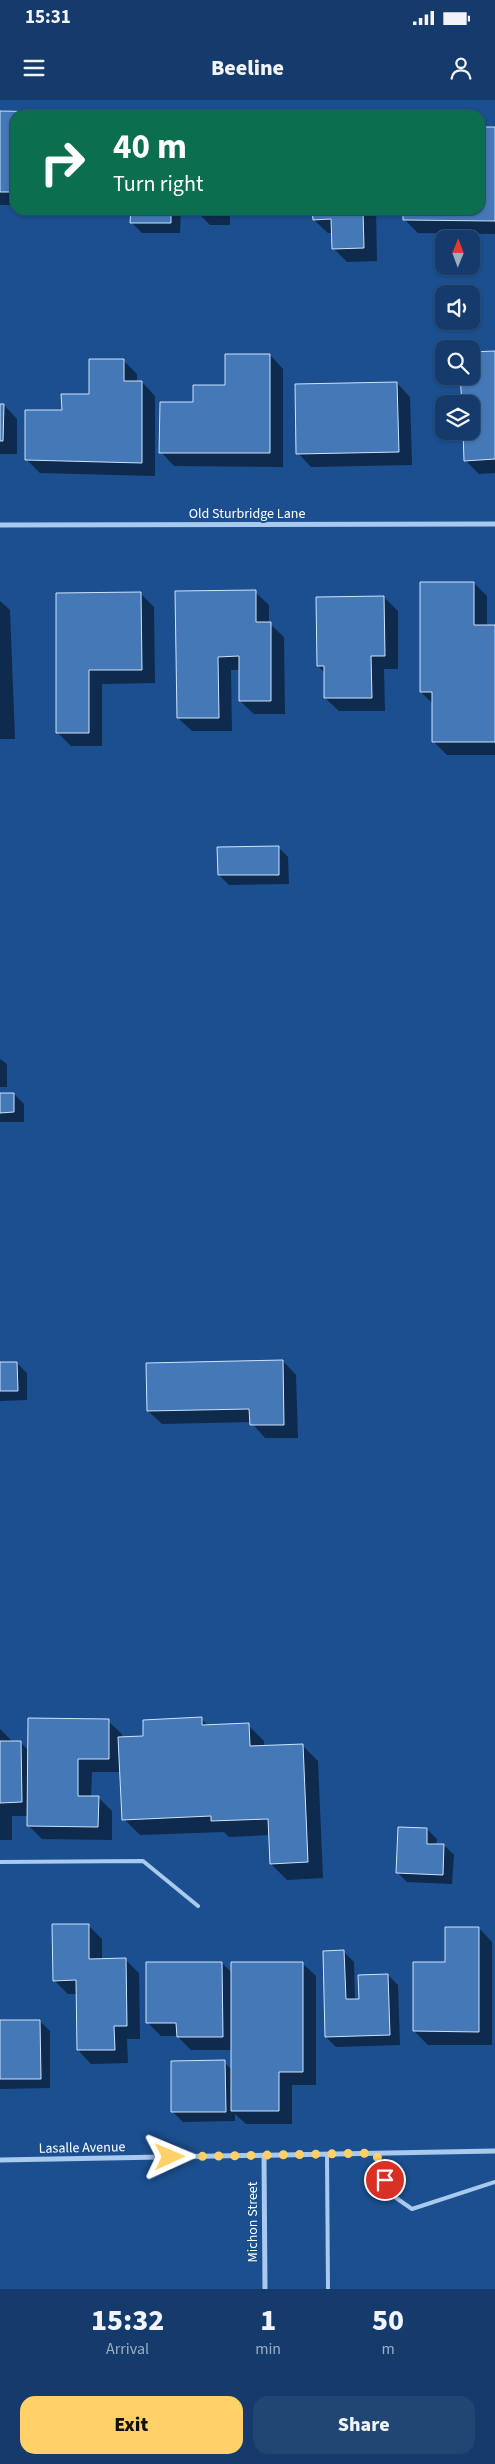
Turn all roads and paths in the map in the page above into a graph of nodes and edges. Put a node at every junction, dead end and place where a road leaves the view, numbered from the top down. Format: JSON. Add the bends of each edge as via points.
{"nodes":[{"id":1,"x":495,"y":524,"type":"edge"},
{"id":2,"x":0,"y":525,"type":"edge"},
{"id":3,"x":0,"y":1862,"type":"edge"},
{"id":4,"x":198,"y":1906,"type":"dead end"},
{"id":5,"x":495,"y":2151,"type":"edge"},
{"id":6,"x":376,"y":2153,"type":"junction"},
{"id":7,"x":327,"y":2154,"type":"junction"},
{"id":8,"x":264,"y":2156,"type":"junction"},
{"id":9,"x":0,"y":2160,"type":"edge"},
{"id":10,"x":495,"y":2182,"type":"edge"},
{"id":11,"x":265,"y":2289,"type":"edge"},
{"id":12,"x":328,"y":2289,"type":"edge"}],
"edges":[{"from":1,"to":2,"type":"street","name":"Old Sturbridge Lane"},
{"from":3,"to":4,"type":"lane","via":[[143,1861]]},
{"from":5,"to":6,"type":"street","name":"Lasalle Avenue"},
{"from":6,"to":7,"type":"street","name":"Lasalle Avenue"},
{"from":6,"to":10,"type":"lane","via":[[389,2193],[412,2210]]},
{"from":7,"to":8,"type":"street","name":"Lasalle Avenue"},
{"from":7,"to":12,"type":"lane"},
{"from":8,"to":9,"type":"street","name":"Lasalle Avenue"},
{"from":8,"to":11,"type":"street","name":"Michon Street"}]}
